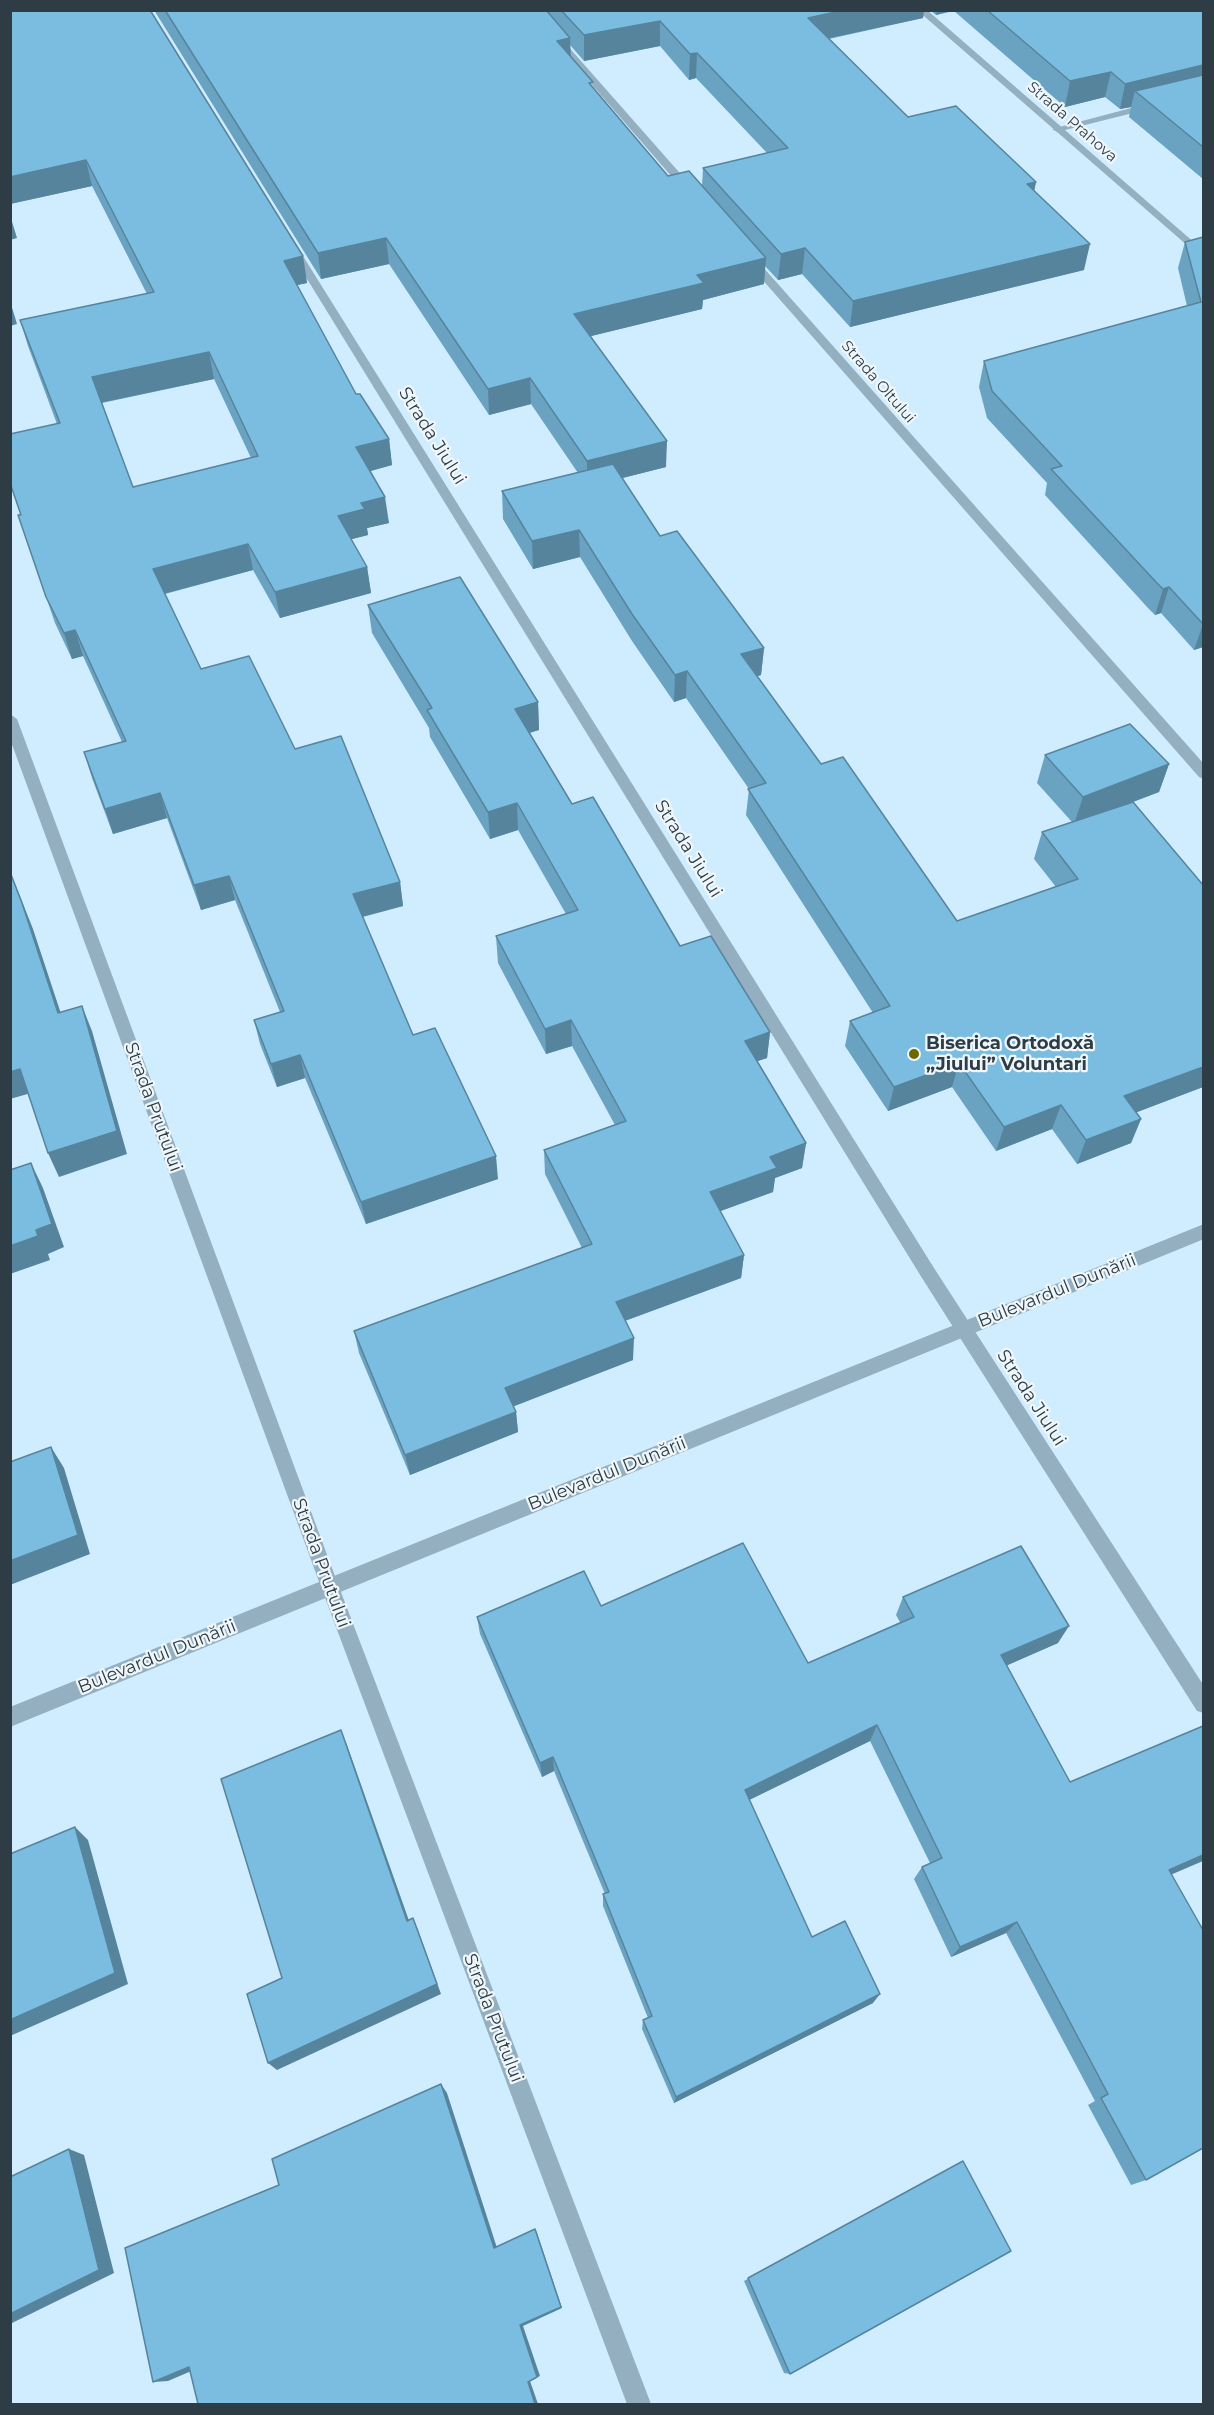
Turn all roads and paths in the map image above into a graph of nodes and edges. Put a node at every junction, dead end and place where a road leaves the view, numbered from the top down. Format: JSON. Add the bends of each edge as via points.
{"nodes":[{"id":1,"x":531,"y":10,"type":"edge"},
{"id":2,"x":921,"y":10,"type":"edge"},
{"id":3,"x":1160,"y":104,"type":"edge"},
{"id":4,"x":1057,"y":129,"type":"junction"},
{"id":5,"x":697,"y":199,"type":"edge"},
{"id":6,"x":284,"y":234,"type":"edge"},
{"id":7,"x":744,"y":253,"type":"edge"},
{"id":8,"x":1203,"y":257,"type":"edge"},
{"id":9,"x":10,"y":719,"type":"edge"},
{"id":10,"x":1203,"y":774,"type":"edge"},
{"id":11,"x":1203,"y":1231,"type":"edge"},
{"id":12,"x":963,"y":1329,"type":"junction"},
{"id":13,"x":330,"y":1587,"type":"junction"},
{"id":14,"x":1203,"y":1704,"type":"edge"},
{"id":15,"x":10,"y":1716,"type":"edge"},
{"id":16,"x":639,"y":2404,"type":"edge"}],
"edges":[{"from":1,"to":5,"type":"street"},
{"from":2,"to":4,"type":"street","name":"Strada Prahova"},
{"from":3,"to":4,"type":"street"},
{"from":4,"to":8,"type":"street","name":"Strada Prahova"},
{"from":6,"to":12,"type":"street","name":"Strada Jiului"},
{"from":7,"to":10,"type":"street","name":"Strada Oltului"},
{"from":9,"to":13,"type":"street","name":"Strada Prutului"},
{"from":11,"to":12,"type":"street","name":"Bulevardul Dunării"},
{"from":12,"to":13,"type":"street","name":"Bulevardul Dunării"},
{"from":12,"to":14,"type":"street","name":"Strada Jiului"},
{"from":13,"to":15,"type":"street","name":"Bulevardul Dunării"},
{"from":13,"to":16,"type":"street","name":"Strada Prutului"}]}
